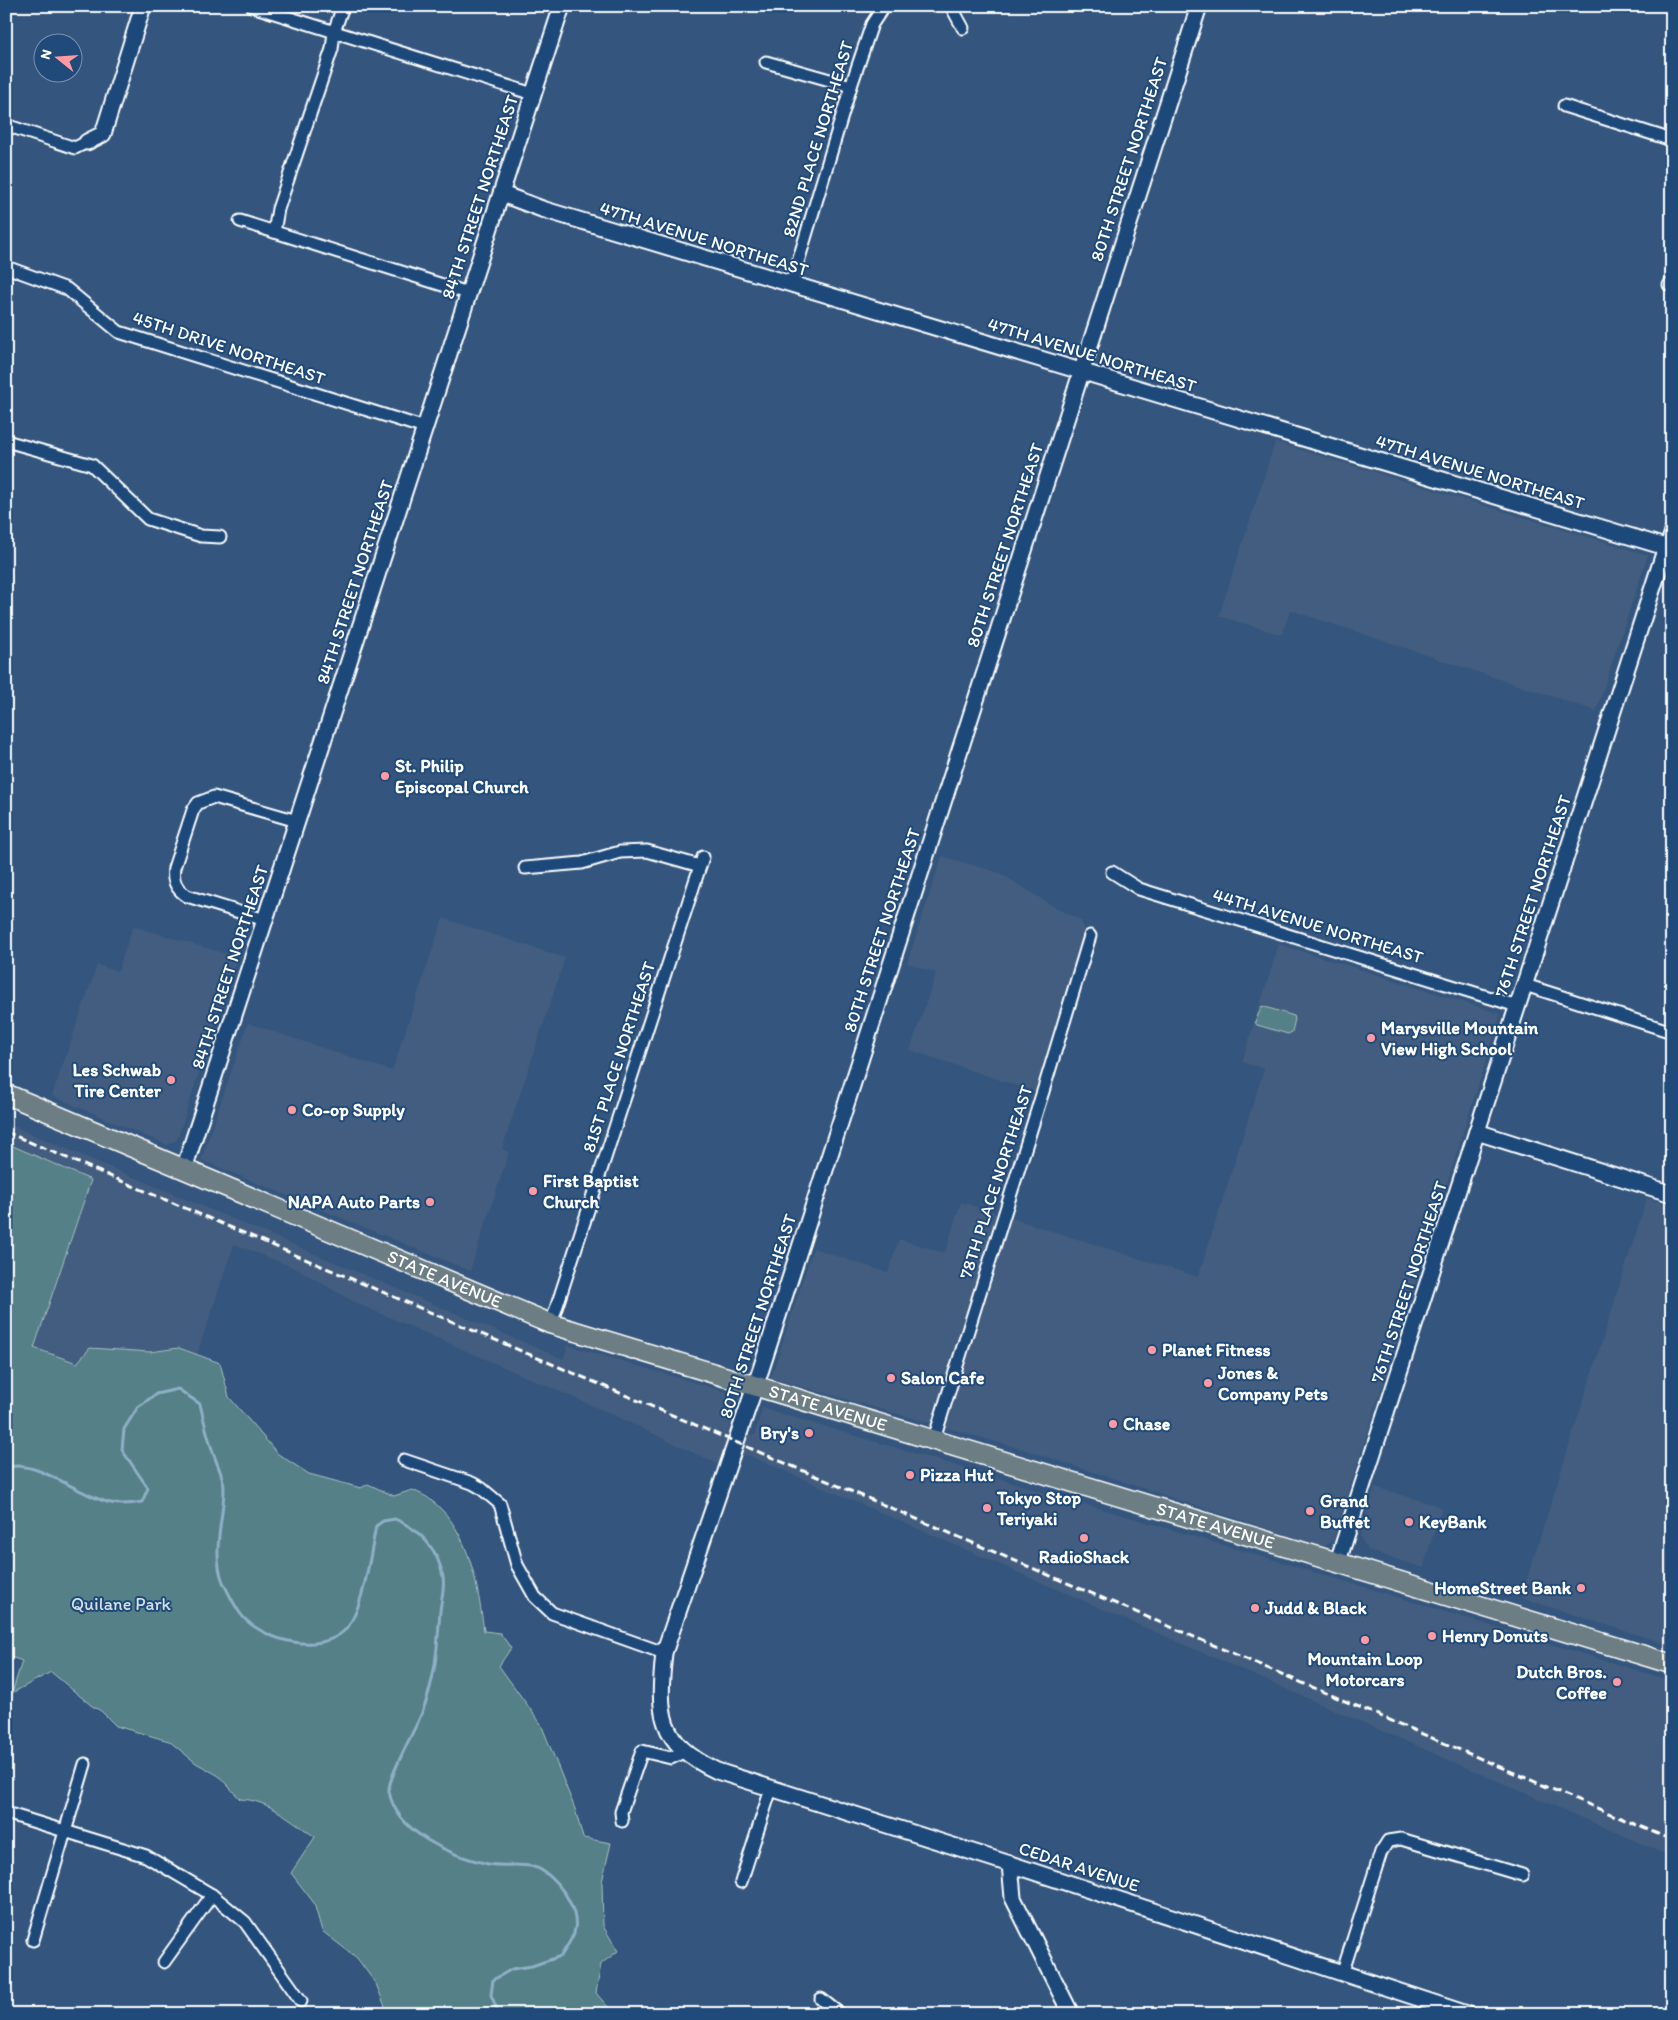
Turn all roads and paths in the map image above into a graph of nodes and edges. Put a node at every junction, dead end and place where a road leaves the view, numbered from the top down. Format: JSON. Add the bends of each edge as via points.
{"nodes":[{"id":1,"x":143,"y":6,"type":"edge"},
{"id":2,"x":252,"y":6,"type":"edge"},
{"id":3,"x":343,"y":6,"type":"edge"},
{"id":4,"x":562,"y":6,"type":"edge"},
{"id":5,"x":884,"y":6,"type":"edge"},
{"id":6,"x":951,"y":6,"type":"edge"},
{"id":7,"x":1199,"y":6,"type":"edge"},
{"id":8,"x":963,"y":28,"type":"dead end"},
{"id":9,"x":334,"y":32,"type":"junction"},
{"id":10,"x":766,"y":62,"type":"dead end"},
{"id":11,"x":851,"y":86,"type":"junction"},
{"id":12,"x":533,"y":94,"type":"junction"},
{"id":13,"x":1564,"y":106,"type":"dead end"},
{"id":14,"x":6,"y":125,"type":"edge"},
{"id":15,"x":1672,"y":140,"type":"edge"},
{"id":16,"x":88,"y":142,"type":"joint"},
{"id":17,"x":502,"y":194,"type":"junction"},
{"id":18,"x":240,"y":221,"type":"dead end"},
{"id":19,"x":274,"y":232,"type":"junction"},
{"id":20,"x":6,"y":267,"type":"edge"},
{"id":21,"x":791,"y":285,"type":"junction"},
{"id":22,"x":468,"y":294,"type":"junction"},
{"id":23,"x":1080,"y":370,"type":"junction"},
{"id":24,"x":425,"y":428,"type":"junction"},
{"id":25,"x":6,"y":441,"type":"edge"},
{"id":26,"x":1672,"y":528,"type":"edge"},
{"id":27,"x":220,"y":537,"type":"dead end"},
{"id":28,"x":1669,"y":548,"type":"edge"},
{"id":29,"x":297,"y":821,"type":"junction"},
{"id":30,"x":525,"y":868,"type":"dead end"},
{"id":31,"x":1112,"y":872,"type":"dead end"},
{"id":32,"x":265,"y":920,"type":"junction"},
{"id":33,"x":1090,"y":936,"type":"dead end"},
{"id":34,"x":1525,"y":985,"type":"junction"},
{"id":35,"x":1517,"y":1006,"type":"junction"},
{"id":36,"x":1672,"y":1032,"type":"edge"},
{"id":37,"x":6,"y":1094,"type":"edge"},
{"id":38,"x":1477,"y":1132,"type":"junction"},
{"id":39,"x":184,"y":1169,"type":"junction"},
{"id":40,"x":1672,"y":1194,"type":"edge"},
{"id":41,"x":551,"y":1324,"type":"junction"},
{"id":42,"x":756,"y":1385,"type":"junction"},
{"id":43,"x":934,"y":1439,"type":"junction"},
{"id":44,"x":404,"y":1460,"type":"dead end"},
{"id":45,"x":1338,"y":1561,"type":"junction"},
{"id":46,"x":664,"y":1652,"type":"junction"},
{"id":47,"x":1672,"y":1664,"type":"edge"},
{"id":48,"x":683,"y":1752,"type":"junction"},
{"id":49,"x":85,"y":1764,"type":"dead end"},
{"id":50,"x":771,"y":1789,"type":"junction"},
{"id":51,"x":6,"y":1813,"type":"edge"},
{"id":52,"x":622,"y":1821,"type":"dead end"},
{"id":53,"x":65,"y":1830,"type":"junction"},
{"id":54,"x":1010,"y":1864,"type":"junction"},
{"id":55,"x":1522,"y":1875,"type":"dead end"},
{"id":56,"x":741,"y":1882,"type":"dead end"},
{"id":57,"x":212,"y":1895,"type":"junction"},
{"id":58,"x":33,"y":1940,"type":"dead end"},
{"id":59,"x":164,"y":1962,"type":"dead end"},
{"id":60,"x":1342,"y":1974,"type":"junction"},
{"id":61,"x":821,"y":2000,"type":"dead end"},
{"id":62,"x":301,"y":2001,"type":"dead end"},
{"id":63,"x":840,"y":2014,"type":"edge"},
{"id":64,"x":1071,"y":2014,"type":"edge"},
{"id":65,"x":1467,"y":2014,"type":"edge"}],
"edges":[{"from":1,"to":16,"type":"street","via":[[102,134]]},
{"from":2,"to":9,"type":"street"},
{"from":3,"to":9,"type":"street"},
{"from":4,"to":12,"type":"street","name":"84TH STREET NORTHEAST"},
{"from":5,"to":11,"type":"street","name":"82ND PLACE NORTHEAST","via":[[872,24]]},
{"from":6,"to":8,"type":"street"},
{"from":7,"to":23,"type":"street","name":"80TH STREET NORTHEAST"},
{"from":9,"to":12,"type":"street"},
{"from":9,"to":19,"type":"street","via":[[332,49],[278,209]]},
{"from":10,"to":11,"type":"street"},
{"from":11,"to":21,"type":"street","name":"82ND PLACE NORTHEAST"},
{"from":12,"to":17,"type":"street","name":"84TH STREET NORTHEAST"},
{"from":13,"to":15,"type":"street"},
{"from":14,"to":16,"type":"street","via":[[75,148]]},
{"from":17,"to":21,"type":"street","name":"47TH AVENUE NORTHEAST"},
{"from":17,"to":22,"type":"street","name":"84TH STREET NORTHEAST"},
{"from":18,"to":19,"type":"street"},
{"from":19,"to":22,"type":"street"},
{"from":20,"to":24,"type":"street","name":"45TH DRIVE NORTHEAST","via":[[68,289],[120,332]]},
{"from":21,"to":23,"type":"street","name":"47TH AVENUE NORTHEAST"},
{"from":22,"to":24,"type":"street","name":"84TH STREET NORTHEAST"},
{"from":23,"to":28,"type":"street","name":"47TH AVENUE NORTHEAST"},
{"from":23,"to":42,"type":"street","name":"80TH STREET NORTHEAST"},
{"from":24,"to":29,"type":"street","name":"84TH STREET NORTHEAST"},
{"from":25,"to":27,"type":"street","via":[[92,465],[148,519],[201,536]]},
{"from":26,"to":28,"type":"street","name":"76TH STREET NORTHEAST"},
{"from":28,"to":34,"type":"street","name":"76TH STREET NORTHEAST"},
{"from":29,"to":32,"type":"street","name":"84TH STREET NORTHEAST"},
{"from":29,"to":32,"type":"street","via":[[214,797],[193,810],[174,868],[174,882],[187,896]]},
{"from":30,"to":41,"type":"street","name":"81ST PLACE NORTHEAST","via":[[582,863],[620,852],[647,851],[701,861]]},
{"from":31,"to":35,"type":"street","name":"44TH AVENUE NORTHEAST","via":[[1139,888]]},
{"from":32,"to":39,"type":"street","name":"84TH STREET NORTHEAST"},
{"from":33,"to":43,"type":"street","name":"78TH PLACE NORTHEAST"},
{"from":34,"to":35,"type":"street","name":"76TH STREET NORTHEAST"},
{"from":34,"to":36,"type":"street"},
{"from":35,"to":38,"type":"street","name":"76TH STREET NORTHEAST"},
{"from":37,"to":39,"type":"main road","name":"STATE AVENUE"},
{"from":38,"to":40,"type":"street"},
{"from":38,"to":45,"type":"street","name":"76TH STREET NORTHEAST"},
{"from":39,"to":41,"type":"main road","name":"STATE AVENUE"},
{"from":41,"to":42,"type":"main road","name":"STATE AVENUE"},
{"from":42,"to":43,"type":"main road","name":"STATE AVENUE"},
{"from":42,"to":46,"type":"street","name":"80TH STREET NORTHEAST"},
{"from":43,"to":45,"type":"main road","name":"STATE AVENUE"},
{"from":44,"to":46,"type":"street","via":[[472,1483],[500,1504],[517,1565],[535,1597],[552,1613]]},
{"from":45,"to":47,"type":"main road","name":"STATE AVENUE"},
{"from":46,"to":48,"type":"street","name":"80TH STREET NORTHEAST","via":[[659,1696],[661,1711],[666,1727]]},
{"from":48,"to":50,"type":"street","name":"CEDAR AVENUE","via":[[717,1772]]},
{"from":48,"to":52,"type":"street","via":[[671,1758],[642,1751],[621,1812]]},
{"from":49,"to":53,"type":"street"},
{"from":50,"to":54,"type":"street","name":"CEDAR AVENUE"},
{"from":50,"to":56,"type":"street"},
{"from":51,"to":53,"type":"street"},
{"from":53,"to":57,"type":"street","via":[[146,1856]]},
{"from":53,"to":58,"type":"street"},
{"from":54,"to":60,"type":"street","name":"CEDAR AVENUE"},
{"from":54,"to":64,"type":"street","via":[[1013,1898]]},
{"from":55,"to":60,"type":"street","via":[[1401,1839],[1388,1840],[1381,1852]]},
{"from":57,"to":59,"type":"street"},
{"from":57,"to":62,"type":"street","via":[[245,1922]]},
{"from":60,"to":65,"type":"street","name":"CEDAR AVENUE"},
{"from":61,"to":63,"type":"street"}]}
